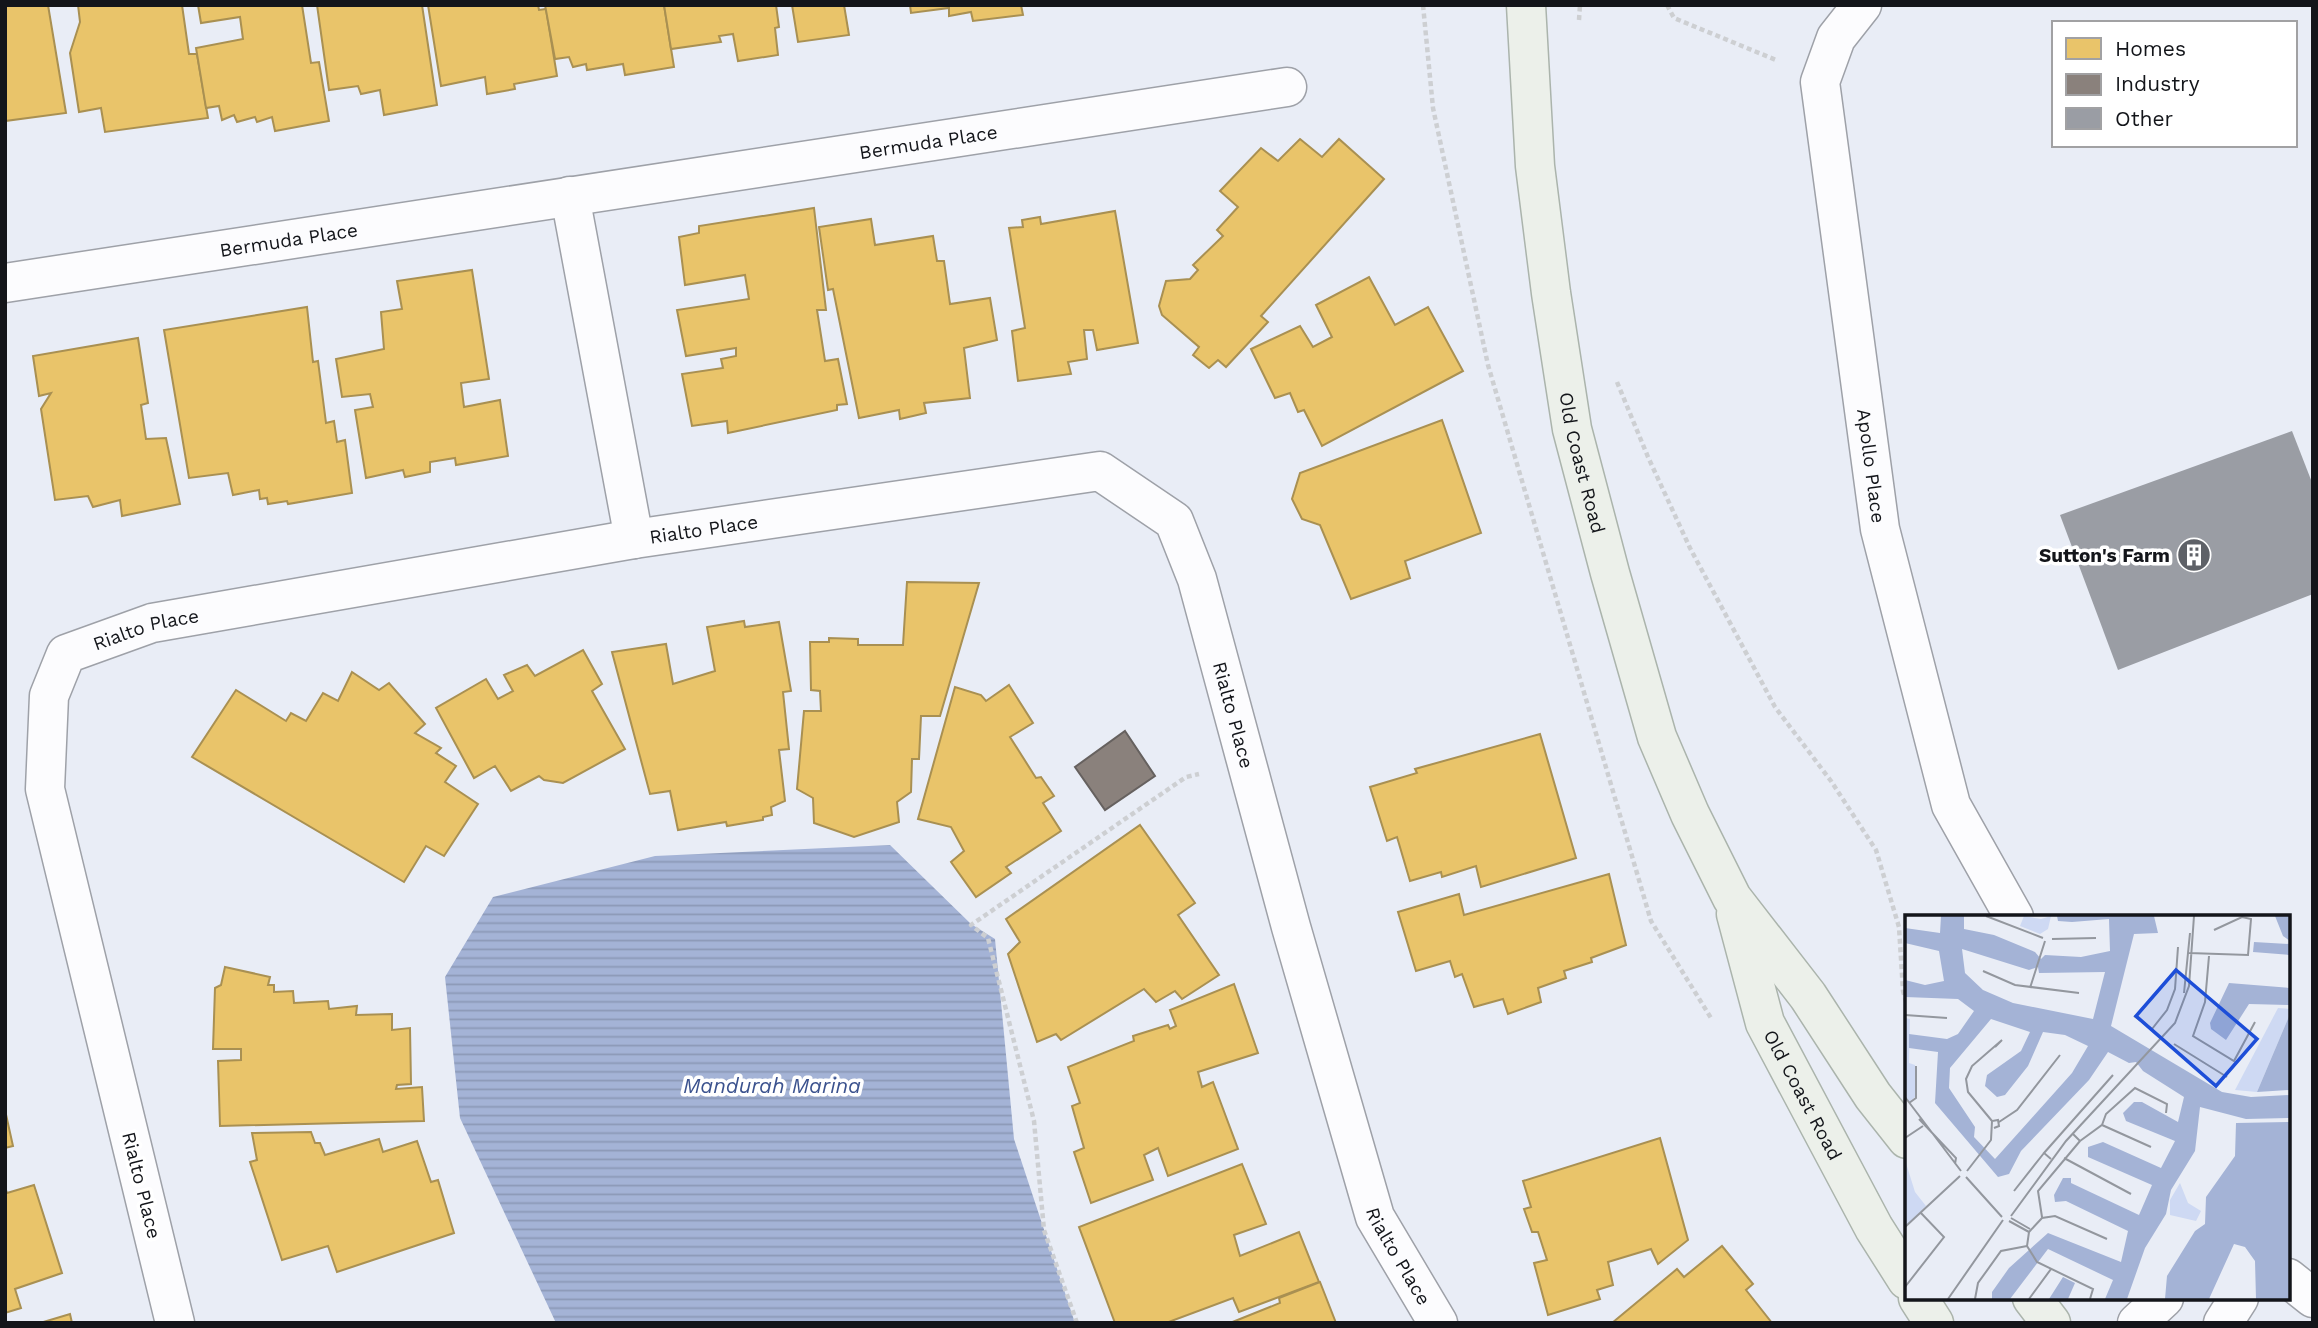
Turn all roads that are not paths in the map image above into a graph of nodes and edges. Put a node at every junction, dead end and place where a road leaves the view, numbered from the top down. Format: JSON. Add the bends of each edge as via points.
{"nodes":[{"id":1,"x":1526,"y":5,"type":"edge"},
{"id":2,"x":1862,"y":5,"type":"edge"},
{"id":3,"x":1287,"y":88,"type":"dead end"},
{"id":4,"x":570,"y":196,"type":"junction"},
{"id":5,"x":5,"y":282,"type":"edge"},
{"id":6,"x":634,"y":539,"type":"junction"},
{"id":7,"x":1732,"y":898,"type":"junction"},
{"id":8,"x":2013,"y":915,"type":"edge"},
{"id":9,"x":1905,"y":1136,"type":"edge"},
{"id":10,"x":1905,"y":1277,"type":"edge"},
{"id":11,"x":2290,"y":1280,"type":"edge"},
{"id":12,"x":2313,"y":1298,"type":"edge"},
{"id":13,"x":1919,"y":1300,"type":"edge"},
{"id":14,"x":2034,"y":1300,"type":"edge"},
{"id":15,"x":2162,"y":1300,"type":"edge"},
{"id":16,"x":2238,"y":1300,"type":"edge"},
{"id":17,"x":176,"y":1323,"type":"edge"},
{"id":18,"x":1438,"y":1323,"type":"edge"},
{"id":19,"x":1934,"y":1323,"type":"edge"},
{"id":20,"x":2051,"y":1323,"type":"edge"},
{"id":21,"x":2137,"y":1323,"type":"edge"},
{"id":22,"x":2223,"y":1323,"type":"edge"}],
"edges":[{"from":1,"to":7,"type":"main road","name":"Old Coast Road","via":[[1535,166],[1572,429],[1657,737]]},
{"from":2,"to":8,"type":"street","name":"Apollo Place","via":[[1836,38],[1819,82],[1881,529],[1951,805]]},
{"from":3,"to":4,"type":"street","name":"Bermuda Place"},
{"from":4,"to":5,"type":"street","name":"Bermuda Place"},
{"from":4,"to":6,"type":"street"},
{"from":6,"to":17,"type":"street","name":"Rialto Place","via":[[152,622],[66,654],[49,696],[45,789]]},
{"from":6,"to":18,"type":"street","name":"Rialto Place","via":[[1100,471],[1174,522],[1197,579],[1375,1217]]},
{"from":7,"to":9,"type":"main road","name":"Old Coast Road","via":[[1808,996]]},
{"from":7,"to":10,"type":"main road","name":"Old Coast Road","via":[[1765,1023],[1874,1228]]},
{"from":11,"to":12,"type":"street"},
{"from":13,"to":19,"type":"main road"},
{"from":14,"to":20,"type":"main road"},
{"from":15,"to":21,"type":"street"},
{"from":16,"to":22,"type":"street"}]}
